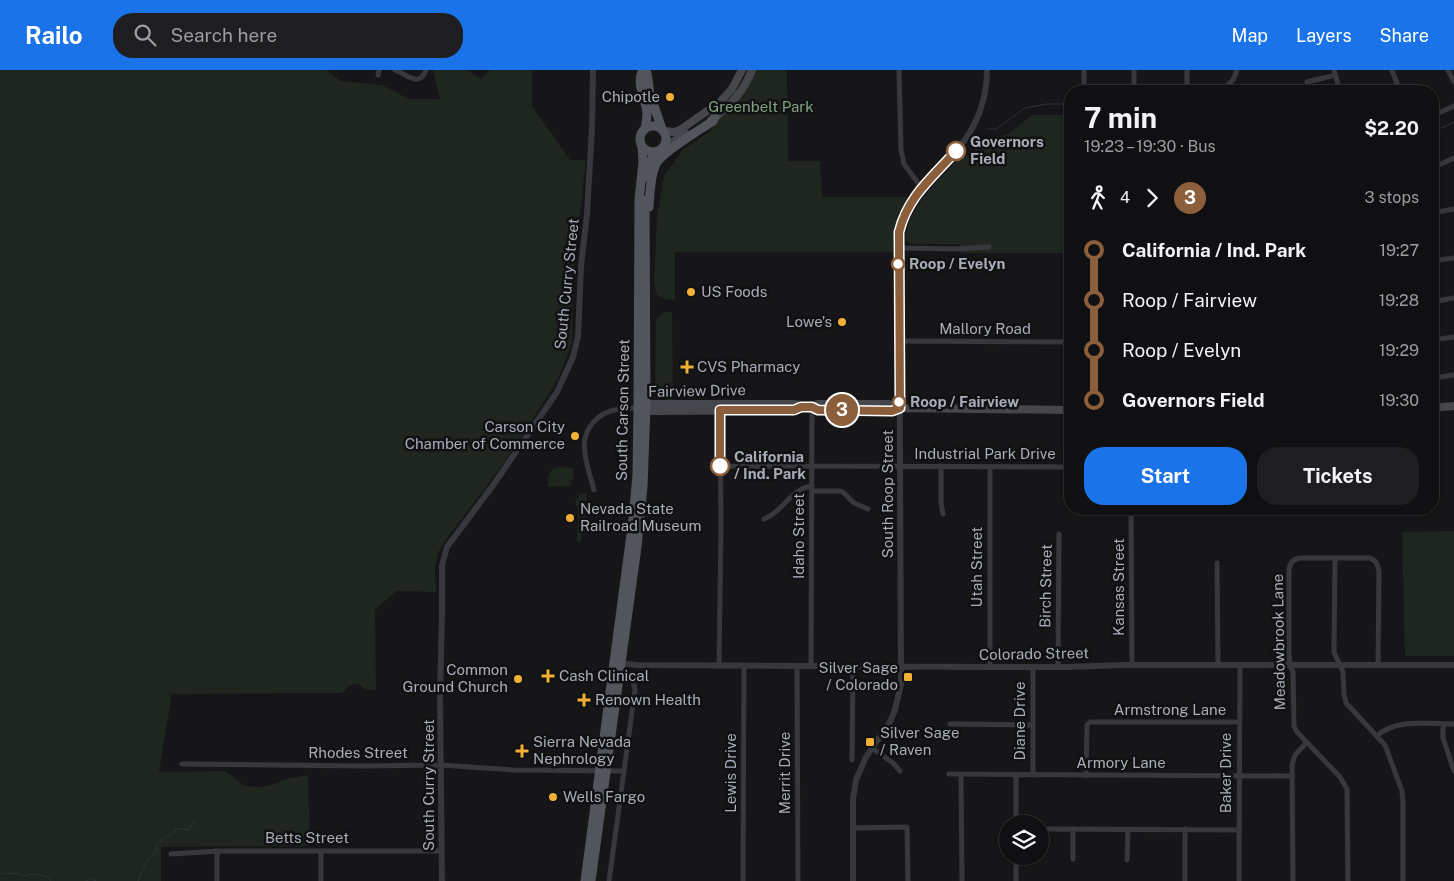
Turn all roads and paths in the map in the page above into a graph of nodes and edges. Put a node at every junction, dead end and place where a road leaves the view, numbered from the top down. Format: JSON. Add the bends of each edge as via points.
{"nodes":[{"id":1,"x":395,"y":70,"type":"edge"},
{"id":2,"x":426,"y":70,"type":"edge"},
{"id":3,"x":592,"y":70,"type":"edge"},
{"id":4,"x":644,"y":70,"type":"edge"},
{"id":5,"x":742,"y":70,"type":"edge"},
{"id":6,"x":752,"y":70,"type":"edge"},
{"id":7,"x":899,"y":70,"type":"edge"},
{"id":8,"x":988,"y":70,"type":"edge"},
{"id":9,"x":1084,"y":70,"type":"edge"},
{"id":10,"x":1134,"y":70,"type":"edge"},
{"id":11,"x":1187,"y":70,"type":"edge"},
{"id":12,"x":1237,"y":70,"type":"edge"},
{"id":13,"x":1392,"y":70,"type":"edge"},
{"id":14,"x":1448,"y":70,"type":"edge"},
{"id":15,"x":1335,"y":73,"type":"edge"},
{"id":16,"x":640,"y":80,"type":"junction"},
{"id":17,"x":1307,"y":82,"type":"dead end"},
{"id":18,"x":1454,"y":82,"type":"edge"},
{"id":19,"x":1084,"y":85,"type":"edge"},
{"id":20,"x":1134,"y":85,"type":"edge"},
{"id":21,"x":1187,"y":85,"type":"edge"},
{"id":22,"x":1228,"y":85,"type":"edge"},
{"id":23,"x":1398,"y":85,"type":"edge"},
{"id":24,"x":654,"y":104,"type":"junction"},
{"id":25,"x":1454,"y":106,"type":"edge"},
{"id":26,"x":1439,"y":113,"type":"edge"},
{"id":27,"x":715,"y":117,"type":"junction"},
{"id":28,"x":645,"y":128,"type":"junction"},
{"id":29,"x":663,"y":130,"type":"junction"},
{"id":30,"x":642,"y":146,"type":"junction"},
{"id":31,"x":664,"y":147,"type":"junction"},
{"id":32,"x":655,"y":152,"type":"junction"},
{"id":33,"x":1454,"y":158,"type":"edge"},
{"id":34,"x":1439,"y":165,"type":"edge"},
{"id":35,"x":921,"y":188,"type":"junction"},
{"id":36,"x":1454,"y":209,"type":"edge"},
{"id":37,"x":1439,"y":212,"type":"edge"},
{"id":38,"x":645,"y":232,"type":"junction"},
{"id":39,"x":989,"y":247,"type":"dead end"},
{"id":40,"x":898,"y":248,"type":"junction"},
{"id":41,"x":1454,"y":258,"type":"edge"},
{"id":42,"x":1439,"y":261,"type":"edge"},
{"id":43,"x":1454,"y":298,"type":"edge"},
{"id":44,"x":1439,"y":301,"type":"edge"},
{"id":45,"x":642,"y":305,"type":"junction"},
{"id":46,"x":1454,"y":337,"type":"edge"},
{"id":47,"x":1439,"y":339,"type":"edge"},
{"id":48,"x":899,"y":341,"type":"junction"},
{"id":49,"x":1064,"y":342,"type":"edge"},
{"id":50,"x":1454,"y":375,"type":"edge"},
{"id":51,"x":1439,"y":377,"type":"edge"},
{"id":52,"x":1454,"y":406,"type":"edge"},
{"id":53,"x":801,"y":407,"type":"junction"},
{"id":54,"x":812,"y":407,"type":"junction"},
{"id":55,"x":1439,"y":407,"type":"edge"},
{"id":56,"x":643,"y":408,"type":"junction"},
{"id":57,"x":900,"y":408,"type":"junction"},
{"id":58,"x":720,"y":410,"type":"junction"},
{"id":59,"x":1064,"y":410,"type":"edge"},
{"id":60,"x":720,"y":466,"type":"junction"},
{"id":61,"x":812,"y":466,"type":"junction"},
{"id":62,"x":901,"y":466,"type":"junction"},
{"id":63,"x":941,"y":466,"type":"junction"},
{"id":64,"x":990,"y":466,"type":"junction"},
{"id":65,"x":1064,"y":467,"type":"edge"},
{"id":66,"x":812,"y":488,"type":"junction"},
{"id":67,"x":594,"y":490,"type":"dead end"},
{"id":68,"x":868,"y":509,"type":"dead end"},
{"id":69,"x":943,"y":514,"type":"dead end"},
{"id":70,"x":1131,"y":515,"type":"edge"},
{"id":71,"x":764,"y":519,"type":"dead end"},
{"id":72,"x":1059,"y":534,"type":"dead end"},
{"id":73,"x":1335,"y":558,"type":"junction"},
{"id":74,"x":1217,"y":563,"type":"dead end"},
{"id":75,"x":618,"y":663,"type":"junction"},
{"id":76,"x":719,"y":665,"type":"junction"},
{"id":77,"x":1132,"y":665,"type":"junction"},
{"id":78,"x":1218,"y":665,"type":"junction"},
{"id":79,"x":1240,"y":665,"type":"junction"},
{"id":80,"x":1290,"y":665,"type":"junction"},
{"id":81,"x":1339,"y":665,"type":"junction"},
{"id":82,"x":1378,"y":665,"type":"junction"},
{"id":83,"x":1454,"y":665,"type":"edge"},
{"id":84,"x":744,"y":666,"type":"junction"},
{"id":85,"x":798,"y":666,"type":"junction"},
{"id":86,"x":812,"y":666,"type":"junction"},
{"id":87,"x":853,"y":666,"type":"junction"},
{"id":88,"x":901,"y":666,"type":"junction"},
{"id":89,"x":990,"y":667,"type":"junction"},
{"id":90,"x":1033,"y":667,"type":"junction"},
{"id":91,"x":1058,"y":667,"type":"junction"},
{"id":92,"x":633,"y":680,"type":"dead end"},
{"id":93,"x":1239,"y":722,"type":"junction"},
{"id":94,"x":950,"y":724,"type":"dead end"},
{"id":95,"x":1443,"y":724,"type":"junction"},
{"id":96,"x":1454,"y":724,"type":"edge"},
{"id":97,"x":1033,"y":725,"type":"junction"},
{"id":98,"x":1377,"y":736,"type":"junction"},
{"id":99,"x":1307,"y":742,"type":"junction"},
{"id":100,"x":872,"y":748,"type":"junction"},
{"id":101,"x":852,"y":760,"type":"dead end"},
{"id":102,"x":182,"y":764,"type":"dead end"},
{"id":103,"x":441,"y":765,"type":"junction"},
{"id":104,"x":602,"y":770,"type":"junction"},
{"id":105,"x":624,"y":771,"type":"junction"},
{"id":106,"x":900,"y":771,"type":"dead end"},
{"id":107,"x":1454,"y":771,"type":"edge"},
{"id":108,"x":949,"y":774,"type":"dead end"},
{"id":109,"x":961,"y":775,"type":"junction"},
{"id":110,"x":1016,"y":775,"type":"junction"},
{"id":111,"x":1033,"y":775,"type":"junction"},
{"id":112,"x":1086,"y":776,"type":"junction"},
{"id":113,"x":1239,"y":776,"type":"junction"},
{"id":114,"x":1293,"y":776,"type":"junction"},
{"id":115,"x":1016,"y":815,"type":"edge"},
{"id":116,"x":853,"y":828,"type":"junction"},
{"id":117,"x":1049,"y":829,"type":"edge"},
{"id":118,"x":1073,"y":829,"type":"junction"},
{"id":119,"x":1128,"y":829,"type":"junction"},
{"id":120,"x":1185,"y":829,"type":"junction"},
{"id":121,"x":1239,"y":830,"type":"junction"},
{"id":122,"x":218,"y":851,"type":"junction"},
{"id":123,"x":321,"y":851,"type":"junction"},
{"id":124,"x":442,"y":851,"type":"junction"},
{"id":125,"x":171,"y":854,"type":"dead end"},
{"id":126,"x":1072,"y":859,"type":"dead end"},
{"id":127,"x":1128,"y":860,"type":"dead end"},
{"id":128,"x":1016,"y":865,"type":"edge"},
{"id":129,"x":217,"y":881,"type":"edge"},
{"id":130,"x":321,"y":881,"type":"edge"},
{"id":131,"x":442,"y":881,"type":"edge"},
{"id":132,"x":585,"y":881,"type":"edge"},
{"id":133,"x":591,"y":881,"type":"edge"},
{"id":134,"x":608,"y":881,"type":"edge"},
{"id":135,"x":743,"y":881,"type":"edge"},
{"id":136,"x":798,"y":881,"type":"edge"},
{"id":137,"x":853,"y":881,"type":"edge"},
{"id":138,"x":908,"y":881,"type":"edge"},
{"id":139,"x":962,"y":881,"type":"edge"},
{"id":140,"x":1016,"y":881,"type":"edge"},
{"id":141,"x":1185,"y":881,"type":"edge"},
{"id":142,"x":1239,"y":881,"type":"edge"},
{"id":143,"x":1293,"y":881,"type":"edge"},
{"id":144,"x":1348,"y":881,"type":"edge"},
{"id":145,"x":1403,"y":881,"type":"edge"}],
"edges":[{"from":1,"to":2,"type":"street","via":[[414,80],[423,77]]},
{"from":3,"to":103,"type":"street","name":"South Curry Street","via":[[590,166],[577,341],[557,392],[444,554],[441,572]]},
{"from":4,"to":16,"type":"main road","via":[[640,73]]},
{"from":4,"to":24,"type":"main road"},
{"from":5,"to":29,"type":"main road","via":[[732,89],[720,102],[685,128],[674,132]]},
{"from":6,"to":27,"type":"main road","via":[[744,87]]},
{"from":7,"to":35,"type":"street","via":[[901,150],[904,164]]},
{"from":8,"to":35,"type":"street","name":"South Roop Street","via":[[981,109],[972,129],[959,148]]},
{"from":9,"to":19,"type":"street"},
{"from":10,"to":20,"type":"street"},
{"from":11,"to":21,"type":"street"},
{"from":12,"to":22,"type":"street"},
{"from":13,"to":23,"type":"street"},
{"from":14,"to":18,"type":"street"},
{"from":15,"to":17,"type":"street"},
{"from":16,"to":24,"type":"main road"},
{"from":16,"to":28,"type":"main road","via":[[647,111]]},
{"from":24,"to":29,"type":"main road"},
{"from":25,"to":26,"type":"street"},
{"from":27,"to":31,"type":"main road"},
{"from":27,"to":38,"type":"main road","via":[[658,161],[652,177]]},
{"from":28,"to":29,"type":"main road","via":[[655,126]]},
{"from":28,"to":30,"type":"main road","via":[[640,137]]},
{"from":29,"to":31,"type":"main road","via":[[667,139]]},
{"from":30,"to":32,"type":"main road"},
{"from":30,"to":45,"type":"main road","name":"South Carson Street","via":[[639,200]]},
{"from":31,"to":32,"type":"main road"},
{"from":32,"to":38,"type":"main road","name":"South Carson Street","via":[[647,178]]},
{"from":33,"to":34,"type":"street"},
{"from":35,"to":40,"type":"street","name":"South Roop Street","via":[[905,212]]},
{"from":36,"to":37,"type":"street"},
{"from":38,"to":45,"type":"main road","name":"South Carson Street"},
{"from":39,"to":40,"type":"street"},
{"from":40,"to":48,"type":"street","name":"South Roop Street"},
{"from":41,"to":42,"type":"street"},
{"from":43,"to":44,"type":"street"},
{"from":45,"to":56,"type":"main road","name":"South Carson Street"},
{"from":46,"to":47,"type":"street"},
{"from":48,"to":49,"type":"street","name":"Mallory Road"},
{"from":48,"to":57,"type":"street","name":"South Roop Street"},
{"from":50,"to":51,"type":"street"},
{"from":52,"to":55,"type":"main road"},
{"from":53,"to":54,"type":"main road","name":"Fairview Drive"},
{"from":53,"to":56,"type":"main road","name":"Fairview Drive","via":[[794,404]]},
{"from":53,"to":58,"type":"main road","name":"Fairview Drive","via":[[794,410]]},
{"from":54,"to":57,"type":"main road","name":"Fairview Drive","via":[[818,410],[892,411]]},
{"from":54,"to":61,"type":"street","name":"Idaho Street"},
{"from":56,"to":58,"type":"main road","name":"Fairview Drive"},
{"from":56,"to":67,"type":"street","via":[[608,412],[588,429],[584,450]]},
{"from":56,"to":75,"type":"main road","name":"South Carson Street"},
{"from":57,"to":59,"type":"main road","name":"Fairview Drive"},
{"from":57,"to":62,"type":"street","name":"South Roop Street"},
{"from":58,"to":60,"type":"street"},
{"from":60,"to":61,"type":"street","name":"Industrial Park Drive"},
{"from":60,"to":76,"type":"street"},
{"from":61,"to":62,"type":"street","name":"Industrial Park Drive"},
{"from":61,"to":66,"type":"street","name":"Idaho Street"},
{"from":62,"to":63,"type":"street","name":"Industrial Park Drive"},
{"from":62,"to":88,"type":"street","name":"South Roop Street"},
{"from":63,"to":64,"type":"street","name":"Industrial Park Drive"},
{"from":63,"to":69,"type":"street"},
{"from":64,"to":65,"type":"street","name":"Industrial Park Drive"},
{"from":64,"to":89,"type":"street","name":"Utah Street"},
{"from":66,"to":68,"type":"street","via":[[840,490],[854,503]]},
{"from":66,"to":71,"type":"street","via":[[805,486],[798,490]]},
{"from":66,"to":86,"type":"street","name":"Idaho Street"},
{"from":70,"to":77,"type":"street","name":"Kansas Street"},
{"from":72,"to":91,"type":"street","name":"Birch Street"},
{"from":73,"to":80,"type":"street","name":"Meadowbrook Lane","via":[[1299,558],[1291,562]]},
{"from":73,"to":81,"type":"street","via":[[1334,652]]},
{"from":73,"to":82,"type":"street","via":[[1370,558],[1378,566]]},
{"from":74,"to":78,"type":"street"},
{"from":75,"to":76,"type":"street","name":"Colorado Street"},
{"from":75,"to":104,"type":"main road","name":"South Carson Street"},
{"from":76,"to":84,"type":"street","name":"Colorado Street"},
{"from":77,"to":78,"type":"street","name":"Colorado Street"},
{"from":77,"to":91,"type":"street","name":"Colorado Street"},
{"from":78,"to":79,"type":"street","name":"Colorado Street"},
{"from":79,"to":80,"type":"street","name":"Colorado Street"},
{"from":79,"to":93,"type":"street","name":"Baker Drive"},
{"from":80,"to":81,"type":"street","name":"Colorado Street"},
{"from":80,"to":99,"type":"street","name":"Meadowbrook Lane","via":[[1293,672],[1294,726]]},
{"from":81,"to":82,"type":"street","name":"Colorado Street"},
{"from":81,"to":98,"type":"street","via":[[1343,672],[1346,703]]},
{"from":82,"to":83,"type":"street","name":"Colorado Street"},
{"from":84,"to":85,"type":"street","name":"Colorado Street"},
{"from":84,"to":135,"type":"street","name":"Lewis Drive"},
{"from":85,"to":86,"type":"street","name":"Colorado Street"},
{"from":85,"to":136,"type":"street","name":"Merrit Drive"},
{"from":86,"to":87,"type":"street","name":"Colorado Street"},
{"from":87,"to":88,"type":"street","name":"Colorado Street"},
{"from":87,"to":101,"type":"street"},
{"from":88,"to":89,"type":"street","name":"Colorado Street"},
{"from":88,"to":100,"type":"street","name":"South Roop Street","via":[[895,710]]},
{"from":89,"to":90,"type":"street","name":"Colorado Street"},
{"from":90,"to":91,"type":"street","name":"Colorado Street"},
{"from":90,"to":97,"type":"street","name":"Diane Drive"},
{"from":92,"to":105,"type":"street","via":[[635,690]]},
{"from":93,"to":112,"type":"street","name":"Armstrong Lane","via":[[1090,722],[1086,725]]},
{"from":93,"to":113,"type":"street","name":"Baker Drive"},
{"from":94,"to":97,"type":"street"},
{"from":95,"to":96,"type":"street"},
{"from":95,"to":98,"type":"street","via":[[1399,724]]},
{"from":95,"to":107,"type":"street","via":[[1443,738]]},
{"from":97,"to":111,"type":"street","name":"Diane Drive"},
{"from":98,"to":145,"type":"street","via":[[1387,749],[1402,790]]},
{"from":99,"to":114,"type":"street","via":[[1294,758]]},
{"from":99,"to":144,"type":"street","name":"Meadowbrook Lane","via":[[1347,789]]},
{"from":100,"to":106,"type":"street"},
{"from":100,"to":116,"type":"street","name":"South Roop Street","via":[[854,785]]},
{"from":102,"to":103,"type":"street","name":"Rhodes Street"},
{"from":103,"to":104,"type":"street","name":"Rhodes Street","via":[[513,770]]},
{"from":103,"to":124,"type":"street","name":"South Curry Street"},
{"from":104,"to":105,"type":"street","name":"Rhodes Street"},
{"from":104,"to":132,"type":"main road","name":"South Carson Street"},
{"from":104,"to":133,"type":"main road","name":"South Carson Street"},
{"from":105,"to":134,"type":"street"},
{"from":108,"to":109,"type":"street","name":"Armory Lane"},
{"from":109,"to":110,"type":"street","name":"Armory Lane"},
{"from":109,"to":139,"type":"street"},
{"from":110,"to":111,"type":"street","name":"Armory Lane"},
{"from":110,"to":115,"type":"street"},
{"from":111,"to":112,"type":"street","name":"Armory Lane"},
{"from":112,"to":113,"type":"street","name":"Armory Lane"},
{"from":113,"to":114,"type":"street","name":"Armory Lane"},
{"from":113,"to":121,"type":"street","name":"Baker Drive"},
{"from":114,"to":143,"type":"street"},
{"from":116,"to":137,"type":"street"},
{"from":116,"to":138,"type":"street","via":[[907,827]]},
{"from":117,"to":118,"type":"street"},
{"from":118,"to":119,"type":"street"},
{"from":118,"to":126,"type":"street"},
{"from":119,"to":120,"type":"street"},
{"from":119,"to":127,"type":"street"},
{"from":120,"to":121,"type":"street"},
{"from":120,"to":141,"type":"street"},
{"from":121,"to":142,"type":"street","name":"Baker Drive"},
{"from":122,"to":123,"type":"street","name":"Betts Street"},
{"from":122,"to":125,"type":"street","name":"Betts Street"},
{"from":122,"to":129,"type":"street"},
{"from":123,"to":124,"type":"street","name":"Betts Street"},
{"from":123,"to":130,"type":"street"},
{"from":124,"to":131,"type":"street","name":"South Curry Street"},
{"from":128,"to":140,"type":"street"}]}
